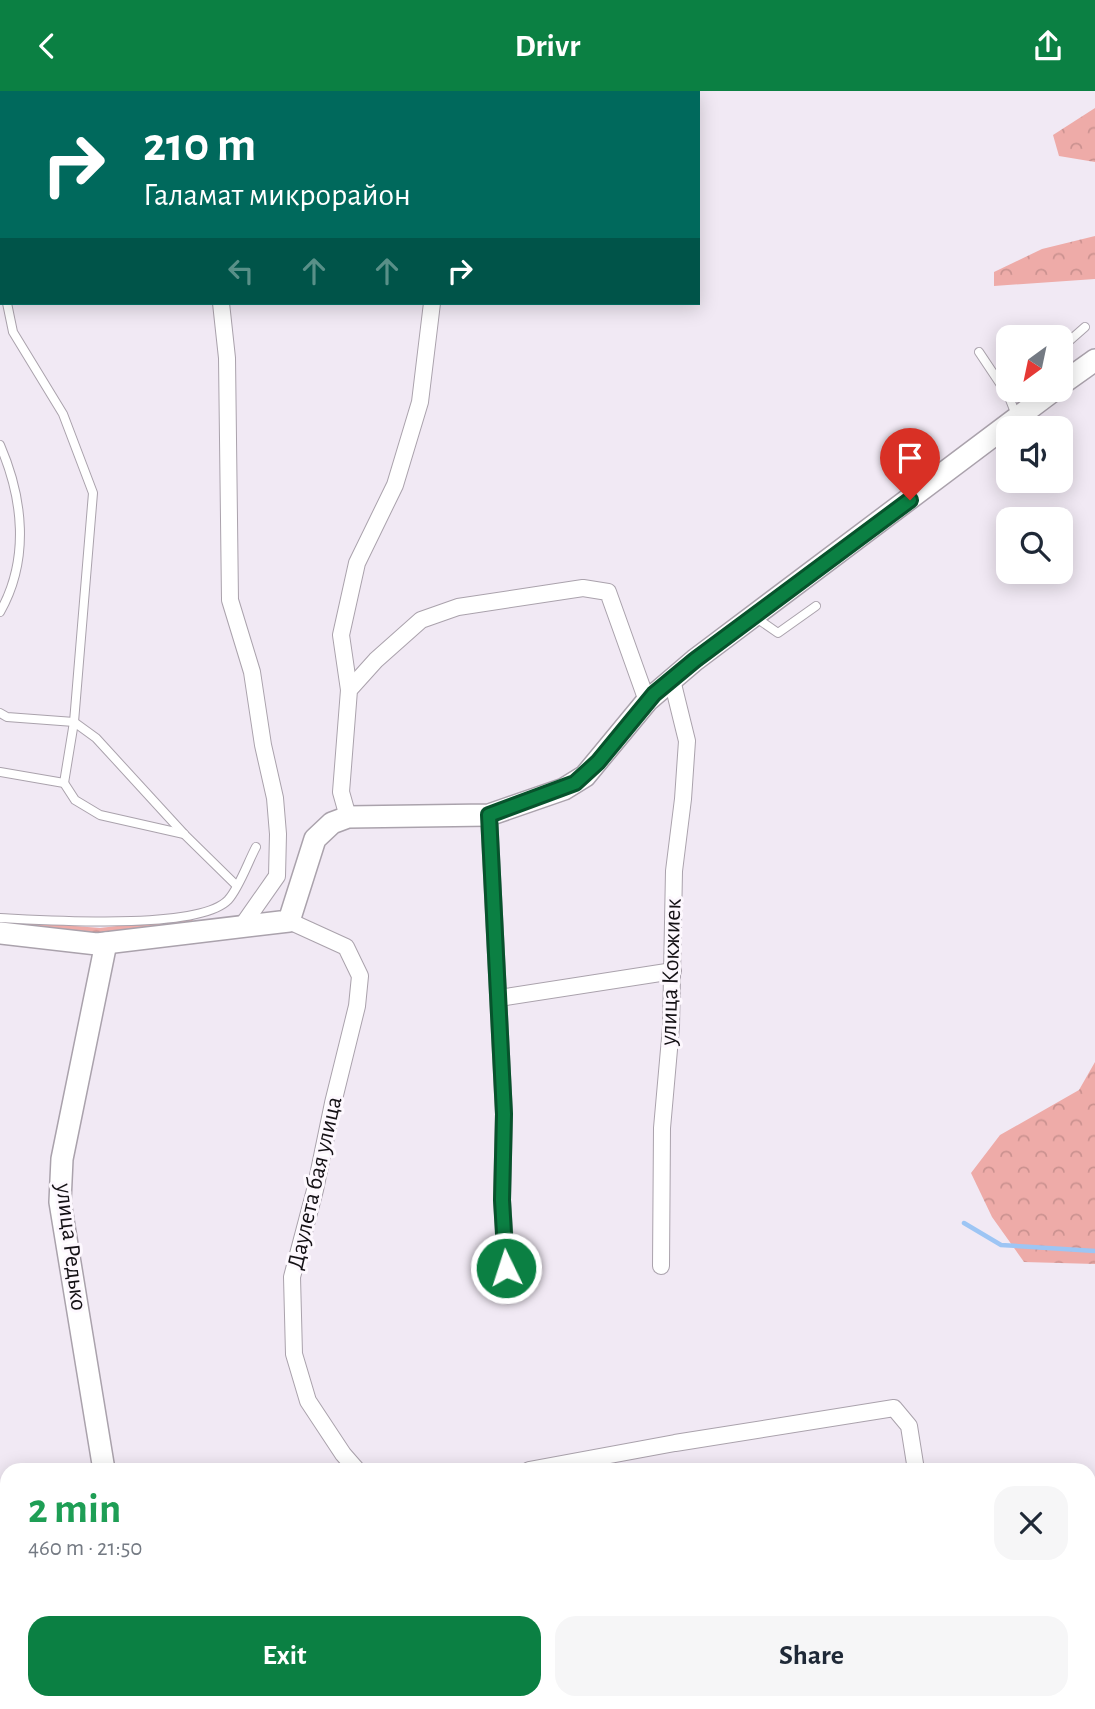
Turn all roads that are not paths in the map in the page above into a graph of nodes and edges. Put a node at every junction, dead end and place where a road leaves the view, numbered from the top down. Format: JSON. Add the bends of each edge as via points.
{"nodes":[{"id":1,"x":7,"y":305,"type":"edge"},
{"id":2,"x":221,"y":305,"type":"edge"},
{"id":3,"x":432,"y":305,"type":"edge"},
{"id":4,"x":1085,"y":327,"type":"dead end"},
{"id":5,"x":1073,"y":338,"type":"edge"},
{"id":6,"x":979,"y":352,"type":"dead end"},
{"id":7,"x":1095,"y":360,"type":"edge"},
{"id":8,"x":996,"y":373,"type":"edge"},
{"id":9,"x":1073,"y":376,"type":"edge"},
{"id":10,"x":1037,"y":403,"type":"edge"},
{"id":11,"x":1020,"y":416,"type":"edge"},
{"id":12,"x":996,"y":434,"type":"edge"},
{"id":13,"x":0,"y":445,"type":"edge"},
{"id":14,"x":816,"y":606,"type":"dead end"},
{"id":15,"x":0,"y":612,"type":"edge"},
{"id":16,"x":755,"y":617,"type":"junction"},
{"id":17,"x":672,"y":680,"type":"junction"},
{"id":18,"x":349,"y":690,"type":"junction"},
{"id":19,"x":647,"y":701,"type":"junction"},
{"id":20,"x":0,"y":713,"type":"edge"},
{"id":21,"x":74,"y":722,"type":"junction"},
{"id":22,"x":0,"y":772,"type":"edge"},
{"id":23,"x":64,"y":783,"type":"junction"},
{"id":24,"x":489,"y":815,"type":"junction"},
{"id":25,"x":348,"y":817,"type":"junction"},
{"id":26,"x":184,"y":834,"type":"junction"},
{"id":27,"x":256,"y":847,"type":"dead end"},
{"id":28,"x":236,"y":885,"type":"junction"},
{"id":29,"x":0,"y":918,"type":"edge"},
{"id":30,"x":289,"y":921,"type":"junction"},
{"id":31,"x":242,"y":926,"type":"junction"},
{"id":32,"x":0,"y":933,"type":"edge"},
{"id":33,"x":106,"y":943,"type":"junction"},
{"id":34,"x":673,"y":971,"type":"junction"},
{"id":35,"x":499,"y":998,"type":"junction"},
{"id":36,"x":661,"y":1266,"type":"dead end"},
{"id":37,"x":508,"y":1290,"type":"dead end"},
{"id":38,"x":103,"y":1463,"type":"edge"},
{"id":39,"x":351,"y":1463,"type":"edge"},
{"id":40,"x":572,"y":1463,"type":"edge"},
{"id":41,"x":915,"y":1463,"type":"edge"}],
"edges":[{"from":1,"to":21,"type":"lane","via":[[13,332],[63,414],[93,493]]},
{"from":2,"to":31,"type":"street","via":[[227,358],[230,600],[252,672],[278,834],[277,876]]},
{"from":3,"to":18,"type":"street","via":[[420,402],[395,485],[357,563],[341,635]]},
{"from":4,"to":5,"type":"lane"},
{"from":6,"to":8,"type":"lane"},
{"from":7,"to":9,"type":"street"},
{"from":10,"to":11,"type":"street"},
{"from":12,"to":16,"type":"street"},
{"from":13,"to":15,"type":"lane","via":[[15,483],[21,537]]},
{"from":14,"to":16,"type":"lane","via":[[778,633]]},
{"from":16,"to":17,"type":"street"},
{"from":17,"to":19,"type":"street"},
{"from":17,"to":34,"type":"street","name":"улица Кокжиек","via":[[687,741],[674,871]]},
{"from":18,"to":19,"type":"street","via":[[421,620],[458,607],[583,588],[608,592]]},
{"from":18,"to":25,"type":"street","via":[[341,792]]},
{"from":19,"to":24,"type":"street","via":[[575,783]]},
{"from":20,"to":21,"type":"lane"},
{"from":21,"to":23,"type":"lane"},
{"from":21,"to":26,"type":"lane","via":[[96,738]]},
{"from":22,"to":23,"type":"lane"},
{"from":23,"to":26,"type":"lane","via":[[75,800],[100,815]]},
{"from":24,"to":25,"type":"street"},
{"from":24,"to":35,"type":"street"},
{"from":25,"to":30,"type":"street","via":[[332,823],[315,839]]},
{"from":26,"to":28,"type":"lane"},
{"from":27,"to":28,"type":"lane"},
{"from":28,"to":29,"type":"lane","via":[[227,900],[204,913],[119,923]]},
{"from":30,"to":31,"type":"street"},
{"from":30,"to":39,"type":"street","name":"Даулета бая улица","via":[[346,947],[360,977],[292,1277],[294,1354],[308,1401]]},
{"from":31,"to":33,"type":"street"},
{"from":32,"to":33,"type":"street"},
{"from":33,"to":38,"type":"street","name":"улица Редько","via":[[62,1159],[60,1202]]},
{"from":34,"to":35,"type":"street"},
{"from":34,"to":36,"type":"street","name":"улица Кокжиек","via":[[662,1128]]},
{"from":35,"to":37,"type":"street"},
{"from":40,"to":41,"type":"street","via":[[894,1408],[909,1426]]}]}
